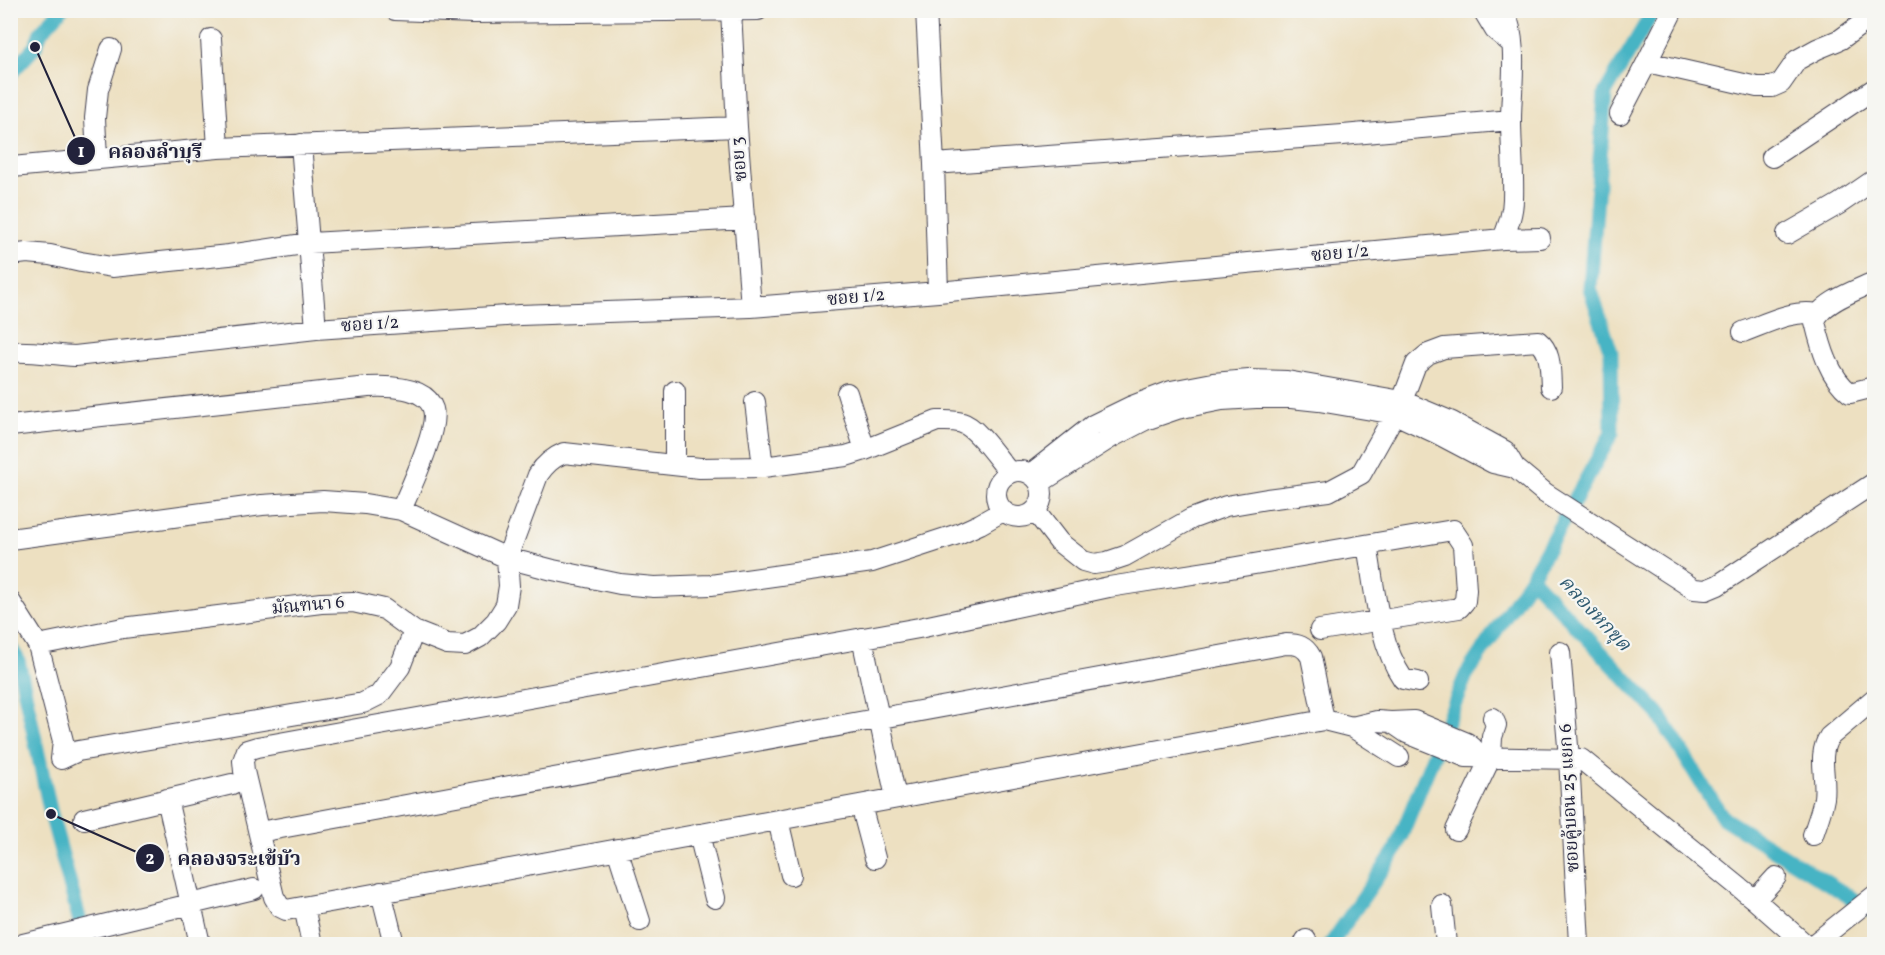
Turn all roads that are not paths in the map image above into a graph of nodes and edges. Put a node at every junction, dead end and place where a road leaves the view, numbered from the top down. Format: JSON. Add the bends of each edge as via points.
{"nodes":[{"id":1,"x":395,"y":10,"type":"edge"},
{"id":2,"x":758,"y":10,"type":"edge"},
{"id":3,"x":926,"y":10,"type":"edge"},
{"id":4,"x":1483,"y":10,"type":"edge"},
{"id":5,"x":1504,"y":10,"type":"edge"},
{"id":6,"x":1673,"y":10,"type":"edge"},
{"id":7,"x":731,"y":11,"type":"edge"},
{"id":8,"x":1875,"y":15,"type":"edge"},
{"id":9,"x":211,"y":39,"type":"dead end"},
{"id":10,"x":1511,"y":43,"type":"junction"},
{"id":11,"x":111,"y":49,"type":"dead end"},
{"id":12,"x":1647,"y":62,"type":"junction"},
{"id":13,"x":1875,"y":89,"type":"edge"},
{"id":14,"x":1620,"y":114,"type":"dead end"},
{"id":15,"x":1511,"y":120,"type":"junction"},
{"id":16,"x":737,"y":126,"type":"junction"},
{"id":17,"x":301,"y":144,"type":"junction"},
{"id":18,"x":218,"y":148,"type":"junction"},
{"id":19,"x":1772,"y":157,"type":"dead end"},
{"id":20,"x":97,"y":159,"type":"junction"},
{"id":21,"x":934,"y":164,"type":"junction"},
{"id":22,"x":12,"y":167,"type":"dead end"},
{"id":23,"x":1875,"y":180,"type":"edge"},
{"id":24,"x":745,"y":219,"type":"junction"},
{"id":25,"x":1787,"y":234,"type":"dead end"},
{"id":26,"x":1540,"y":238,"type":"dead end"},
{"id":27,"x":1503,"y":239,"type":"junction"},
{"id":28,"x":310,"y":243,"type":"junction"},
{"id":29,"x":10,"y":255,"type":"edge"},
{"id":30,"x":1875,"y":282,"type":"edge"},
{"id":31,"x":938,"y":292,"type":"junction"},
{"id":32,"x":751,"y":307,"type":"junction"},
{"id":33,"x":1817,"y":315,"type":"junction"},
{"id":34,"x":316,"y":329,"type":"junction"},
{"id":35,"x":1743,"y":332,"type":"dead end"},
{"id":36,"x":10,"y":352,"type":"edge"},
{"id":37,"x":1551,"y":387,"type":"dead end"},
{"id":38,"x":1875,"y":387,"type":"edge"},
{"id":39,"x":675,"y":391,"type":"dead end"},
{"id":40,"x":847,"y":393,"type":"dead end"},
{"id":41,"x":755,"y":402,"type":"dead end"},
{"id":42,"x":1399,"y":408,"type":"junction"},
{"id":43,"x":10,"y":426,"type":"edge"},
{"id":44,"x":865,"y":450,"type":"junction"},
{"id":45,"x":675,"y":465,"type":"junction"},
{"id":46,"x":763,"y":467,"type":"junction"},
{"id":47,"x":1009,"y":472,"type":"junction"},
{"id":48,"x":1036,"y":478,"type":"junction"},
{"id":49,"x":1875,"y":483,"type":"edge"},
{"id":50,"x":401,"y":510,"type":"junction"},
{"id":51,"x":1003,"y":511,"type":"junction"},
{"id":52,"x":1035,"y":511,"type":"junction"},
{"id":53,"x":10,"y":539,"type":"edge"},
{"id":54,"x":1367,"y":545,"type":"junction"},
{"id":55,"x":507,"y":558,"type":"junction"},
{"id":56,"x":10,"y":601,"type":"edge"},
{"id":57,"x":1380,"y":619,"type":"junction"},
{"id":58,"x":1320,"y":630,"type":"dead end"},
{"id":59,"x":414,"y":631,"type":"junction"},
{"id":60,"x":862,"y":638,"type":"junction"},
{"id":61,"x":38,"y":645,"type":"junction"},
{"id":62,"x":1560,"y":652,"type":"dead end"},
{"id":63,"x":1418,"y":682,"type":"dead end"},
{"id":64,"x":1875,"y":699,"type":"edge"},
{"id":65,"x":879,"y":718,"type":"junction"},
{"id":66,"x":1493,"y":718,"type":"dead end"},
{"id":67,"x":1324,"y":720,"type":"junction"},
{"id":68,"x":1352,"y":727,"type":"junction"},
{"id":69,"x":1477,"y":754,"type":"junction"},
{"id":70,"x":1399,"y":757,"type":"dead end"},
{"id":71,"x":1569,"y":758,"type":"junction"},
{"id":72,"x":232,"y":784,"type":"dead end"},
{"id":73,"x":896,"y":798,"type":"junction"},
{"id":74,"x":167,"y":800,"type":"junction"},
{"id":75,"x":861,"y":805,"type":"junction"},
{"id":76,"x":84,"y":819,"type":"dead end"},
{"id":77,"x":778,"y":820,"type":"junction"},
{"id":78,"x":1456,"y":830,"type":"dead end"},
{"id":79,"x":259,"y":832,"type":"junction"},
{"id":80,"x":699,"y":834,"type":"junction"},
{"id":81,"x":1813,"y":835,"type":"dead end"},
{"id":82,"x":617,"y":849,"type":"junction"},
{"id":83,"x":875,"y":858,"type":"dead end"},
{"id":84,"x":791,"y":875,"type":"dead end"},
{"id":85,"x":1776,"y":877,"type":"dead end"},
{"id":86,"x":254,"y":889,"type":"dead end"},
{"id":87,"x":381,"y":892,"type":"junction"},
{"id":88,"x":1875,"y":896,"type":"edge"},
{"id":89,"x":715,"y":898,"type":"dead end"},
{"id":90,"x":1755,"y":900,"type":"junction"},
{"id":91,"x":190,"y":904,"type":"junction"},
{"id":92,"x":1442,"y":905,"type":"dead end"},
{"id":93,"x":304,"y":907,"type":"junction"},
{"id":94,"x":640,"y":921,"type":"dead end"},
{"id":95,"x":23,"y":945,"type":"edge"},
{"id":96,"x":200,"y":945,"type":"edge"},
{"id":97,"x":312,"y":945,"type":"edge"},
{"id":98,"x":394,"y":945,"type":"edge"},
{"id":99,"x":1446,"y":945,"type":"edge"},
{"id":100,"x":1579,"y":945,"type":"edge"},
{"id":101,"x":1805,"y":945,"type":"edge"},
{"id":102,"x":1814,"y":945,"type":"edge"}],
"edges":[{"from":1,"to":7,"type":"street"},
{"from":2,"to":7,"type":"street"},
{"from":3,"to":21,"type":"street"},
{"from":4,"to":10,"type":"street","via":[[1495,30]]},
{"from":5,"to":10,"type":"street","via":[[1510,23]]},
{"from":6,"to":12,"type":"street"},
{"from":7,"to":16,"type":"street","name":"ซอย 3"},
{"from":8,"to":12,"type":"street","via":[[1841,39],[1797,60],[1772,87]]},
{"from":9,"to":18,"type":"street"},
{"from":10,"to":15,"type":"street"},
{"from":11,"to":20,"type":"street","via":[[94,118]]},
{"from":12,"to":14,"type":"street"},
{"from":13,"to":19,"type":"street"},
{"from":15,"to":21,"type":"street"},
{"from":15,"to":27,"type":"street","via":[[1514,200]]},
{"from":16,"to":17,"type":"street"},
{"from":16,"to":24,"type":"street","name":"ซอย 3"},
{"from":17,"to":18,"type":"street"},
{"from":17,"to":28,"type":"street"},
{"from":18,"to":20,"type":"street"},
{"from":20,"to":22,"type":"street"},
{"from":21,"to":31,"type":"street"},
{"from":23,"to":25,"type":"street"},
{"from":24,"to":28,"type":"street"},
{"from":24,"to":32,"type":"street","name":"ซอย 3"},
{"from":26,"to":27,"type":"street","name":"ซอย 1/2"},
{"from":27,"to":31,"type":"street","name":"ซอย 1/2"},
{"from":28,"to":29,"type":"street","via":[[112,267],[50,255]]},
{"from":28,"to":34,"type":"street"},
{"from":30,"to":33,"type":"street","via":[[1824,307]]},
{"from":31,"to":32,"type":"street","name":"ซอย 1/2"},
{"from":32,"to":34,"type":"street","name":"ซอย 1/2","via":[[520,315]]},
{"from":33,"to":35,"type":"street","via":[[1792,315]]},
{"from":33,"to":38,"type":"street","via":[[1817,330],[1834,377],[1850,393]]},
{"from":34,"to":36,"type":"street","name":"ซอย 1/2","via":[[75,356]]},
{"from":37,"to":42,"type":"street","via":[[1548,355],[1538,341],[1444,348],[1416,364]]},
{"from":39,"to":45,"type":"street"},
{"from":40,"to":44,"type":"street"},
{"from":41,"to":46,"type":"street"},
{"from":42,"to":48,"type":"street","via":[[1299,383],[1222,400],[1165,403],[1144,420]]},
{"from":42,"to":49,"type":"street","via":[[1452,422],[1505,451],[1515,468],[1545,494],[1694,588],[1706,591]]},
{"from":42,"to":52,"type":"street","via":[[1361,474],[1329,492],[1226,506],[1191,519],[1107,562],[1083,561],[1059,542]]},
{"from":43,"to":50,"type":"street","via":[[393,385],[427,399],[434,410],[429,441]]},
{"from":44,"to":46,"type":"street"},
{"from":44,"to":47,"type":"street","via":[[937,421],[963,423]]},
{"from":45,"to":46,"type":"street"},
{"from":45,"to":55,"type":"street","via":[[575,453],[554,457],[538,475]]},
{"from":47,"to":48,"type":"street","via":[[1021,470]]},
{"from":47,"to":51,"type":"street","via":[[996,490]]},
{"from":48,"to":52,"type":"street","via":[[1043,492]]},
{"from":50,"to":53,"type":"street","via":[[323,501],[261,505]]},
{"from":50,"to":55,"type":"street"},
{"from":51,"to":52,"type":"street","via":[[1019,517]]},
{"from":51,"to":55,"type":"street","via":[[958,534],[872,562],[711,585],[620,584]]},
{"from":54,"to":57,"type":"street"},
{"from":54,"to":57,"type":"street","via":[[1453,530],[1463,545],[1466,591],[1459,608]]},
{"from":54,"to":60,"type":"street","via":[[1109,586]]},
{"from":55,"to":59,"type":"street","name":"มัณฑนา 6","via":[[506,605],[480,637],[465,645],[447,644]]},
{"from":56,"to":61,"type":"street"},
{"from":57,"to":58,"type":"street"},
{"from":57,"to":63,"type":"street","via":[[1393,664],[1403,680]]},
{"from":59,"to":61,"type":"street","name":"มัณฑนา 6","via":[[384,609],[352,602],[321,603],[123,628]]},
{"from":59,"to":61,"type":"street","via":[[400,667],[379,695],[363,703],[78,751],[61,759],[63,741]]},
{"from":60,"to":65,"type":"street"},
{"from":60,"to":79,"type":"street","via":[[247,750],[243,761]]},
{"from":62,"to":71,"type":"street","name":"ซอยคู้บอน 25 แยก 6"},
{"from":64,"to":81,"type":"street","via":[[1824,744],[1824,797]]},
{"from":65,"to":67,"type":"street","via":[[1294,644],[1306,649],[1311,657]]},
{"from":65,"to":73,"type":"street"},
{"from":65,"to":79,"type":"street"},
{"from":66,"to":69,"type":"street","via":[[1496,725],[1492,737]]},
{"from":67,"to":68,"type":"street"},
{"from":67,"to":73,"type":"street"},
{"from":68,"to":69,"type":"street","via":[[1377,721],[1404,725]]},
{"from":68,"to":70,"type":"street"},
{"from":69,"to":71,"type":"street"},
{"from":69,"to":78,"type":"street"},
{"from":71,"to":90,"type":"street","via":[[1581,759]]},
{"from":71,"to":100,"type":"street","name":"ซอยคู้บอน 25 แยก 6"},
{"from":72,"to":74,"type":"street"},
{"from":73,"to":75,"type":"street"},
{"from":74,"to":76,"type":"street"},
{"from":74,"to":91,"type":"street"},
{"from":75,"to":77,"type":"street"},
{"from":75,"to":83,"type":"street"},
{"from":77,"to":80,"type":"street"},
{"from":77,"to":84,"type":"street"},
{"from":79,"to":93,"type":"street","via":[[276,902],[286,910]]},
{"from":80,"to":82,"type":"street"},
{"from":80,"to":89,"type":"street"},
{"from":82,"to":87,"type":"street"},
{"from":82,"to":94,"type":"street"},
{"from":85,"to":90,"type":"street"},
{"from":86,"to":91,"type":"street"},
{"from":87,"to":93,"type":"street"},
{"from":87,"to":98,"type":"street"},
{"from":88,"to":102,"type":"street"},
{"from":90,"to":101,"type":"street"},
{"from":91,"to":95,"type":"street"},
{"from":91,"to":96,"type":"street"},
{"from":92,"to":99,"type":"street"},
{"from":93,"to":97,"type":"street"}]}
